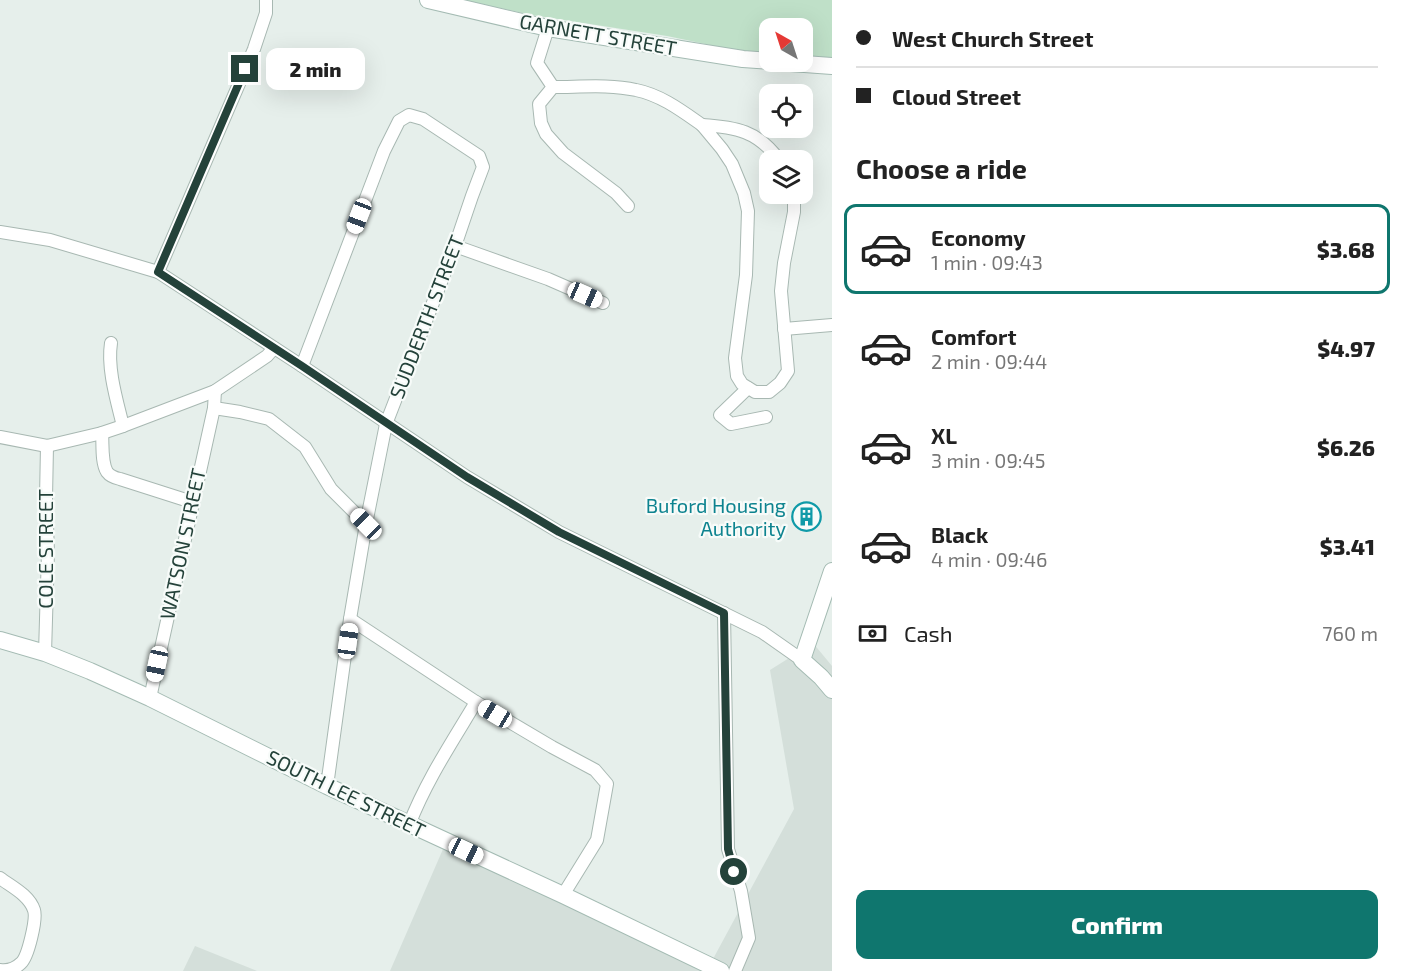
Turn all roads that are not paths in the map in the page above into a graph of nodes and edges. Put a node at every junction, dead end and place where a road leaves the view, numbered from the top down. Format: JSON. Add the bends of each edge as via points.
{"nodes":[{"id":1,"x":266,"y":0,"type":"edge"},
{"id":2,"x":428,"y":0,"type":"edge"},
{"id":3,"x":548,"y":28,"type":"junction"},
{"id":4,"x":759,"y":60,"type":"edge"},
{"id":5,"x":813,"y":65,"type":"edge"},
{"id":6,"x":832,"y":66,"type":"edge"},
{"id":7,"x":552,"y":87,"type":"junction"},
{"id":8,"x":702,"y":125,"type":"junction"},
{"id":9,"x":772,"y":150,"type":"edge"},
{"id":10,"x":794,"y":204,"type":"edge"},
{"id":11,"x":628,"y":206,"type":"dead end"},
{"id":12,"x":0,"y":232,"type":"edge"},
{"id":13,"x":455,"y":246,"type":"junction"},
{"id":14,"x":158,"y":272,"type":"junction"},
{"id":15,"x":603,"y":303,"type":"dead end"},
{"id":16,"x":832,"y":325,"type":"edge"},
{"id":17,"x":784,"y":329,"type":"junction"},
{"id":18,"x":111,"y":343,"type":"dead end"},
{"id":19,"x":274,"y":348,"type":"junction"},
{"id":20,"x":302,"y":366,"type":"junction"},
{"id":21,"x":748,"y":388,"type":"junction"},
{"id":22,"x":215,"y":391,"type":"junction"},
{"id":23,"x":214,"y":408,"type":"junction"},
{"id":24,"x":766,"y":417,"type":"dead end"},
{"id":25,"x":386,"y":424,"type":"junction"},
{"id":26,"x":123,"y":426,"type":"junction"},
{"id":27,"x":102,"y":433,"type":"junction"},
{"id":28,"x":0,"y":437,"type":"edge"},
{"id":29,"x":47,"y":446,"type":"junction"},
{"id":30,"x":192,"y":502,"type":"junction"},
{"id":31,"x":366,"y":524,"type":"junction"},
{"id":32,"x":832,"y":571,"type":"edge"},
{"id":33,"x":724,"y":613,"type":"junction"},
{"id":34,"x":351,"y":619,"type":"junction"},
{"id":35,"x":0,"y":640,"type":"edge"},
{"id":36,"x":45,"y":653,"type":"junction"},
{"id":37,"x":802,"y":660,"type":"junction"},
{"id":38,"x":832,"y":690,"type":"edge"},
{"id":39,"x":150,"y":698,"type":"junction"},
{"id":40,"x":476,"y":702,"type":"junction"},
{"id":41,"x":327,"y":786,"type":"junction"},
{"id":42,"x":409,"y":825,"type":"junction"},
{"id":43,"x":0,"y":879,"type":"edge"},
{"id":44,"x":563,"y":895,"type":"junction"},
{"id":45,"x":0,"y":970,"type":"edge"},
{"id":46,"x":721,"y":971,"type":"edge"},
{"id":47,"x":735,"y":971,"type":"edge"}],
"edges":[{"from":1,"to":14,"type":"street","via":[[266,13],[254,49]]},
{"from":2,"to":3,"type":"street","name":"GARNETT STREET"},
{"from":3,"to":4,"type":"street","name":"GARNETT STREET"},
{"from":3,"to":7,"type":"street","via":[[537,63]]},
{"from":5,"to":6,"type":"street"},
{"from":7,"to":8,"type":"street","via":[[638,90],[669,102]]},
{"from":7,"to":11,"type":"street","via":[[539,104],[546,134],[563,153]]},
{"from":8,"to":9,"type":"street","via":[[736,129],[758,138]]},
{"from":8,"to":21,"type":"street","via":[[732,164],[748,211],[746,275],[735,358],[737,376]]},
{"from":10,"to":17,"type":"street","via":[[781,291]]},
{"from":12,"to":14,"type":"street","via":[[50,240]]},
{"from":13,"to":15,"type":"street"},
{"from":13,"to":20,"type":"street","name":"SUDDERTH STREET","via":[[483,167],[479,156],[423,119],[409,115],[399,121],[384,151]]},
{"from":13,"to":25,"type":"street","name":"SUDDERTH STREET"},
{"from":14,"to":19,"type":"street"},
{"from":16,"to":17,"type":"street"},
{"from":17,"to":21,"type":"street","via":[[788,371],[770,392]]},
{"from":18,"to":26,"type":"street","via":[[114,387]]},
{"from":19,"to":20,"type":"street"},
{"from":19,"to":22,"type":"street"},
{"from":20,"to":25,"type":"street"},
{"from":21,"to":24,"type":"street","via":[[720,415],[731,424]]},
{"from":22,"to":23,"type":"street","name":"WATSON STREET"},
{"from":22,"to":26,"type":"street"},
{"from":23,"to":30,"type":"street","name":"WATSON STREET"},
{"from":23,"to":31,"type":"street","via":[[269,419],[305,447],[332,489]]},
{"from":25,"to":31,"type":"street","name":"SUDDERTH STREET"},
{"from":25,"to":33,"type":"street","via":[[559,532]]},
{"from":26,"to":27,"type":"street"},
{"from":27,"to":29,"type":"street"},
{"from":27,"to":30,"type":"street","via":[[104,462],[110,474]]},
{"from":28,"to":29,"type":"street"},
{"from":29,"to":36,"type":"street","name":"COLE STREET"},
{"from":30,"to":39,"type":"street","name":"WATSON STREET"},
{"from":31,"to":34,"type":"street","name":"SUDDERTH STREET"},
{"from":32,"to":37,"type":"street"},
{"from":33,"to":37,"type":"street","via":[[762,632]]},
{"from":33,"to":47,"type":"street","via":[[728,849],[741,891],[749,938]]},
{"from":34,"to":40,"type":"street"},
{"from":34,"to":41,"type":"street","name":"SUDDERTH STREET"},
{"from":35,"to":36,"type":"street","name":"SOUTH LEE STREET"},
{"from":36,"to":39,"type":"street","name":"SOUTH LEE STREET"},
{"from":37,"to":38,"type":"street"},
{"from":39,"to":41,"type":"street","name":"SOUTH LEE STREET"},
{"from":40,"to":42,"type":"street","via":[[427,785]]},
{"from":40,"to":44,"type":"street","via":[[595,770],[607,784],[597,840]]},
{"from":41,"to":42,"type":"street","name":"SOUTH LEE STREET"},
{"from":42,"to":44,"type":"street","name":"SOUTH LEE STREET"},
{"from":43,"to":45,"type":"street","via":[[30,903],[35,919],[24,960],[11,970]]},
{"from":44,"to":46,"type":"street","name":"SOUTH LEE STREET"}]}
